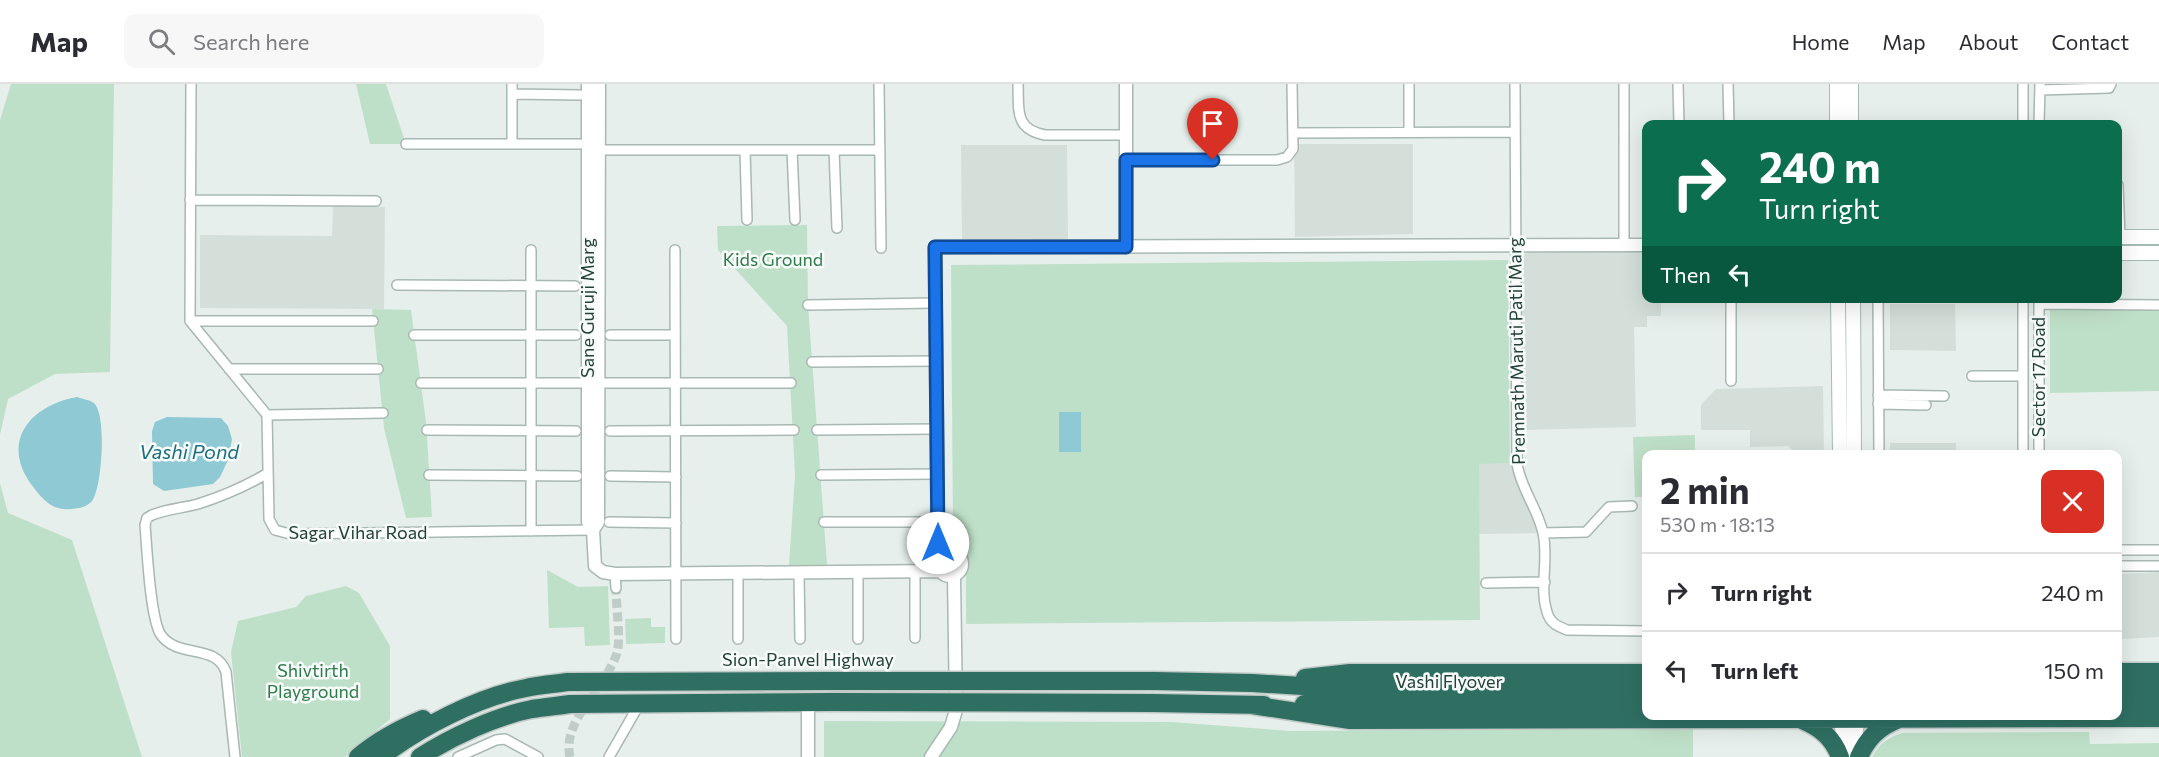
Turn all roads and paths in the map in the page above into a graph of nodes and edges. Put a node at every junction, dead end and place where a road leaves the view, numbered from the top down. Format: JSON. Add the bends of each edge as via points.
{"nodes":[{"id":1,"x":191,"y":84,"type":"edge"},
{"id":2,"x":588,"y":84,"type":"edge"},
{"id":3,"x":599,"y":84,"type":"edge"},
{"id":4,"x":879,"y":84,"type":"edge"},
{"id":5,"x":1018,"y":84,"type":"edge"},
{"id":6,"x":1126,"y":84,"type":"edge"},
{"id":7,"x":1292,"y":84,"type":"edge"},
{"id":8,"x":1409,"y":84,"type":"edge"},
{"id":9,"x":1515,"y":84,"type":"edge"},
{"id":10,"x":1624,"y":84,"type":"edge"},
{"id":11,"x":1678,"y":84,"type":"edge"},
{"id":12,"x":1728,"y":84,"type":"edge"},
{"id":13,"x":1837,"y":84,"type":"edge"},
{"id":14,"x":1851,"y":84,"type":"edge"},
{"id":15,"x":2023,"y":84,"type":"edge"},
{"id":16,"x":2111,"y":84,"type":"edge"},
{"id":17,"x":2082,"y":86,"type":"edge"},
{"id":18,"x":2040,"y":87,"type":"edge"},
{"id":19,"x":2054,"y":87,"type":"edge"},
{"id":20,"x":512,"y":89,"type":"edge"},
{"id":21,"x":580,"y":95,"type":"dead end"},
{"id":22,"x":1678,"y":120,"type":"edge"},
{"id":23,"x":1729,"y":120,"type":"edge"},
{"id":24,"x":1837,"y":120,"type":"edge"},
{"id":25,"x":1851,"y":120,"type":"edge"},
{"id":26,"x":2023,"y":120,"type":"edge"},
{"id":27,"x":2039,"y":120,"type":"edge"},
{"id":28,"x":1409,"y":132,"type":"junction"},
{"id":29,"x":1515,"y":132,"type":"junction"},
{"id":30,"x":1293,"y":133,"type":"junction"},
{"id":31,"x":1126,"y":135,"type":"junction"},
{"id":32,"x":406,"y":144,"type":"dead end"},
{"id":33,"x":512,"y":144,"type":"junction"},
{"id":34,"x":589,"y":148,"type":"junction"},
{"id":35,"x":745,"y":150,"type":"junction"},
{"id":36,"x":792,"y":150,"type":"junction"},
{"id":37,"x":834,"y":150,"type":"junction"},
{"id":38,"x":880,"y":150,"type":"junction"},
{"id":39,"x":1126,"y":160,"type":"junction"},
{"id":40,"x":190,"y":200,"type":"junction"},
{"id":41,"x":376,"y":201,"type":"dead end"},
{"id":42,"x":747,"y":220,"type":"dead end"},
{"id":43,"x":795,"y":220,"type":"dead end"},
{"id":44,"x":837,"y":228,"type":"dead end"},
{"id":45,"x":2122,"y":237,"type":"edge"},
{"id":46,"x":2159,"y":237,"type":"edge"},
{"id":47,"x":1624,"y":245,"type":"junction"},
{"id":48,"x":1642,"y":245,"type":"edge"},
{"id":49,"x":1516,"y":246,"type":"junction"},
{"id":50,"x":1126,"y":247,"type":"junction"},
{"id":51,"x":880,"y":248,"type":"dead end"},
{"id":52,"x":531,"y":250,"type":"dead end"},
{"id":53,"x":675,"y":250,"type":"dead end"},
{"id":54,"x":2122,"y":253,"type":"edge"},
{"id":55,"x":2159,"y":253,"type":"edge"},
{"id":56,"x":397,"y":285,"type":"dead end"},
{"id":57,"x":531,"y":286,"type":"junction"},
{"id":58,"x":576,"y":286,"type":"dead end"},
{"id":59,"x":936,"y":303,"type":"junction"},
{"id":60,"x":1731,"y":303,"type":"edge"},
{"id":61,"x":1838,"y":303,"type":"edge"},
{"id":62,"x":1853,"y":303,"type":"edge"},
{"id":63,"x":1878,"y":303,"type":"edge"},
{"id":64,"x":2023,"y":303,"type":"edge"},
{"id":65,"x":2039,"y":303,"type":"edge"},
{"id":66,"x":2099,"y":303,"type":"edge"},
{"id":67,"x":808,"y":305,"type":"dead end"},
{"id":68,"x":2159,"y":305,"type":"edge"},
{"id":69,"x":190,"y":321,"type":"junction"},
{"id":70,"x":373,"y":321,"type":"dead end"},
{"id":71,"x":414,"y":334,"type":"dead end"},
{"id":72,"x":531,"y":335,"type":"junction"},
{"id":73,"x":576,"y":335,"type":"dead end"},
{"id":74,"x":610,"y":335,"type":"dead end"},
{"id":75,"x":675,"y":335,"type":"junction"},
{"id":76,"x":936,"y":361,"type":"junction"},
{"id":77,"x":812,"y":362,"type":"dead end"},
{"id":78,"x":229,"y":369,"type":"junction"},
{"id":79,"x":378,"y":369,"type":"dead end"},
{"id":80,"x":1972,"y":376,"type":"dead end"},
{"id":81,"x":2023,"y":376,"type":"junction"},
{"id":82,"x":1731,"y":381,"type":"dead end"},
{"id":83,"x":421,"y":383,"type":"dead end"},
{"id":84,"x":531,"y":383,"type":"junction"},
{"id":85,"x":593,"y":383,"type":"junction"},
{"id":86,"x":791,"y":383,"type":"dead end"},
{"id":87,"x":675,"y":384,"type":"junction"},
{"id":88,"x":1944,"y":396,"type":"dead end"},
{"id":89,"x":1878,"y":400,"type":"junction"},
{"id":90,"x":1926,"y":405,"type":"dead end"},
{"id":91,"x":383,"y":413,"type":"dead end"},
{"id":92,"x":267,"y":415,"type":"junction"},
{"id":93,"x":2023,"y":421,"type":"junction"},
{"id":94,"x":2039,"y":421,"type":"junction"},
{"id":95,"x":937,"y":429,"type":"junction"},
{"id":96,"x":427,"y":430,"type":"dead end"},
{"id":97,"x":794,"y":430,"type":"dead end"},
{"id":98,"x":817,"y":430,"type":"dead end"},
{"id":99,"x":531,"y":431,"type":"junction"},
{"id":100,"x":576,"y":431,"type":"dead end"},
{"id":101,"x":610,"y":431,"type":"dead end"},
{"id":102,"x":676,"y":431,"type":"junction"},
{"id":103,"x":1840,"y":450,"type":"edge"},
{"id":104,"x":1854,"y":450,"type":"edge"},
{"id":105,"x":1879,"y":450,"type":"edge"},
{"id":106,"x":2023,"y":450,"type":"edge"},
{"id":107,"x":2039,"y":450,"type":"edge"},
{"id":108,"x":268,"y":473,"type":"junction"},
{"id":109,"x":937,"y":474,"type":"junction"},
{"id":110,"x":429,"y":475,"type":"dead end"},
{"id":111,"x":821,"y":475,"type":"dead end"},
{"id":112,"x":531,"y":476,"type":"junction"},
{"id":113,"x":577,"y":476,"type":"dead end"},
{"id":114,"x":610,"y":476,"type":"dead end"},
{"id":115,"x":676,"y":477,"type":"junction"},
{"id":116,"x":1632,"y":506,"type":"dead end"},
{"id":117,"x":609,"y":522,"type":"dead end"},
{"id":118,"x":824,"y":522,"type":"dead end"},
{"id":119,"x":937,"y":522,"type":"junction"},
{"id":120,"x":676,"y":523,"type":"junction"},
{"id":121,"x":593,"y":530,"type":"junction"},
{"id":122,"x":531,"y":531,"type":"junction"},
{"id":123,"x":1544,"y":533,"type":"junction"},
{"id":124,"x":2122,"y":550,"type":"edge"},
{"id":125,"x":2159,"y":550,"type":"edge"},
{"id":126,"x":959,"y":556,"type":"junction"},
{"id":127,"x":2122,"y":566,"type":"edge"},
{"id":128,"x":2159,"y":566,"type":"edge"},
{"id":129,"x":939,"y":567,"type":"junction"},
{"id":130,"x":915,"y":571,"type":"junction"},
{"id":131,"x":799,"y":572,"type":"junction"},
{"id":132,"x":858,"y":572,"type":"junction"},
{"id":133,"x":738,"y":573,"type":"junction"},
{"id":134,"x":615,"y":574,"type":"junction"},
{"id":135,"x":676,"y":574,"type":"junction"},
{"id":136,"x":954,"y":576,"type":"junction"},
{"id":137,"x":1545,"y":582,"type":"junction"},
{"id":138,"x":1486,"y":583,"type":"dead end"},
{"id":139,"x":615,"y":588,"type":"tunnel mouth"},
{"id":140,"x":1642,"y":631,"type":"edge"},
{"id":141,"x":915,"y":638,"type":"dead end"},
{"id":142,"x":676,"y":639,"type":"dead end"},
{"id":143,"x":738,"y":639,"type":"dead end"},
{"id":144,"x":800,"y":639,"type":"dead end"},
{"id":145,"x":858,"y":639,"type":"dead end"},
{"id":146,"x":2122,"y":672,"type":"edge"},
{"id":147,"x":2159,"y":672,"type":"edge"},
{"id":148,"x":1642,"y":673,"type":"edge"},
{"id":149,"x":1252,"y":683,"type":"junction"},
{"id":150,"x":2122,"y":688,"type":"edge"},
{"id":151,"x":2159,"y":688,"type":"edge"},
{"id":152,"x":1642,"y":689,"type":"edge"},
{"id":153,"x":1350,"y":696,"type":"junction"},
{"id":154,"x":492,"y":698,"type":"junction"},
{"id":155,"x":808,"y":702,"type":"junction"},
{"id":156,"x":1642,"y":702,"type":"edge"},
{"id":157,"x":2122,"y":702,"type":"edge"},
{"id":158,"x":2159,"y":702,"type":"edge"},
{"id":159,"x":640,"y":703,"type":"junction"},
{"id":160,"x":1252,"y":705,"type":"junction"},
{"id":161,"x":2122,"y":718,"type":"edge"},
{"id":162,"x":2159,"y":718,"type":"edge"},
{"id":163,"x":1642,"y":719,"type":"edge"},
{"id":164,"x":497,"y":720,"type":"junction"},
{"id":165,"x":1803,"y":720,"type":"edge"},
{"id":166,"x":1848,"y":720,"type":"edge"},
{"id":167,"x":1850,"y":720,"type":"edge"},
{"id":168,"x":1895,"y":720,"type":"edge"},
{"id":169,"x":514,"y":743,"type":"junction"},
{"id":170,"x":614,"y":755,"type":"edge"},
{"id":171,"x":235,"y":757,"type":"edge"},
{"id":172,"x":358,"y":757,"type":"edge"},
{"id":173,"x":381,"y":757,"type":"edge"},
{"id":174,"x":420,"y":757,"type":"edge"},
{"id":175,"x":458,"y":757,"type":"edge"},
{"id":176,"x":538,"y":757,"type":"edge"},
{"id":177,"x":808,"y":757,"type":"edge"},
{"id":178,"x":931,"y":757,"type":"edge"},
{"id":179,"x":1842,"y":757,"type":"edge"},
{"id":180,"x":1857,"y":757,"type":"edge"}],
"edges":[{"from":1,"to":40,"type":"street"},
{"from":2,"to":34,"type":"street","name":"Sane Guruji Marg"},
{"from":3,"to":34,"type":"street","name":"Sane Guruji Marg"},
{"from":4,"to":38,"type":"street"},
{"from":5,"to":31,"type":"street","via":[[1019,116],[1024,127],[1033,133]]},
{"from":6,"to":31,"type":"street"},
{"from":7,"to":30,"type":"street"},
{"from":8,"to":28,"type":"street"},
{"from":9,"to":29,"type":"street","name":"Premnath Maruti Patil Marg"},
{"from":10,"to":47,"type":"street"},
{"from":11,"to":22,"type":"street"},
{"from":12,"to":23,"type":"street"},
{"from":13,"to":24,"type":"main road"},
{"from":14,"to":25,"type":"main road"},
{"from":15,"to":26,"type":"street"},
{"from":16,"to":17,"type":"street","via":[[2109,88]]},
{"from":17,"to":19,"type":"street"},
{"from":18,"to":19,"type":"street"},
{"from":18,"to":27,"type":"street"},
{"from":20,"to":21,"type":"street"},
{"from":20,"to":33,"type":"street"},
{"from":28,"to":29,"type":"street"},
{"from":28,"to":30,"type":"street"},
{"from":29,"to":49,"type":"street","name":"Premnath Maruti Patil Marg"},
{"from":30,"to":39,"type":"street","via":[[1293,149],[1287,157],[1277,160]]},
{"from":31,"to":39,"type":"street"},
{"from":32,"to":33,"type":"street"},
{"from":33,"to":34,"type":"street"},
{"from":34,"to":35,"type":"street"},
{"from":34,"to":85,"type":"street","name":"Sane Guruji Marg"},
{"from":35,"to":36,"type":"street"},
{"from":35,"to":42,"type":"street"},
{"from":36,"to":37,"type":"street"},
{"from":36,"to":43,"type":"street"},
{"from":37,"to":38,"type":"street"},
{"from":37,"to":44,"type":"street"},
{"from":38,"to":51,"type":"street"},
{"from":39,"to":50,"type":"street"},
{"from":40,"to":41,"type":"street"},
{"from":40,"to":69,"type":"street"},
{"from":45,"to":46,"type":"main road"},
{"from":47,"to":48,"type":"street"},
{"from":47,"to":49,"type":"street"},
{"from":49,"to":50,"type":"street"},
{"from":49,"to":123,"type":"street","name":"Premnath Maruti Patil Marg","via":[[1517,464]]},
{"from":50,"to":59,"type":"street","via":[[935,247]]},
{"from":52,"to":57,"type":"street"},
{"from":53,"to":75,"type":"street"},
{"from":54,"to":55,"type":"main road"},
{"from":56,"to":57,"type":"street"},
{"from":57,"to":58,"type":"street"},
{"from":57,"to":72,"type":"street"},
{"from":59,"to":67,"type":"street"},
{"from":59,"to":76,"type":"street"},
{"from":60,"to":82,"type":"street"},
{"from":61,"to":103,"type":"main road"},
{"from":62,"to":104,"type":"main road"},
{"from":63,"to":89,"type":"street"},
{"from":64,"to":81,"type":"street","name":"Sector 17 Road"},
{"from":65,"to":94,"type":"street","name":"Sector 17 Road"},
{"from":66,"to":68,"type":"street"},
{"from":69,"to":70,"type":"street"},
{"from":69,"to":78,"type":"street"},
{"from":71,"to":72,"type":"street"},
{"from":72,"to":73,"type":"street"},
{"from":72,"to":84,"type":"street"},
{"from":74,"to":75,"type":"street"},
{"from":75,"to":87,"type":"street"},
{"from":76,"to":77,"type":"street"},
{"from":76,"to":95,"type":"street"},
{"from":78,"to":79,"type":"street"},
{"from":78,"to":92,"type":"street"},
{"from":80,"to":81,"type":"street"},
{"from":81,"to":93,"type":"street","name":"Sector 17 Road"},
{"from":83,"to":84,"type":"street"},
{"from":84,"to":85,"type":"street"},
{"from":84,"to":99,"type":"street"},
{"from":85,"to":87,"type":"street"},
{"from":85,"to":121,"type":"street","name":"Sane Guruji Marg","via":[[588,522]]},
{"from":86,"to":87,"type":"street"},
{"from":87,"to":102,"type":"street"},
{"from":88,"to":89,"type":"street"},
{"from":89,"to":90,"type":"street"},
{"from":89,"to":105,"type":"street"},
{"from":91,"to":92,"type":"street"},
{"from":92,"to":108,"type":"street","name":"Sagar Vihar Road"},
{"from":93,"to":94,"type":"street"},
{"from":93,"to":106,"type":"street","name":"Sector 17 Road"},
{"from":94,"to":107,"type":"street","name":"Sector 17 Road"},
{"from":95,"to":98,"type":"street"},
{"from":95,"to":109,"type":"street"},
{"from":96,"to":99,"type":"street"},
{"from":97,"to":102,"type":"street"},
{"from":99,"to":100,"type":"street"},
{"from":99,"to":112,"type":"street"},
{"from":101,"to":102,"type":"street"},
{"from":102,"to":115,"type":"street"},
{"from":108,"to":122,"type":"street","name":"Sagar Vihar Road","via":[[269,519],[275,530],[285,534]]},
{"from":108,"to":171,"type":"street","via":[[222,496],[152,515],[145,525],[155,621],[162,636],[177,648],[214,656],[223,664]]},
{"from":109,"to":111,"type":"street"},
{"from":109,"to":119,"type":"street"},
{"from":110,"to":112,"type":"street"},
{"from":112,"to":113,"type":"street"},
{"from":112,"to":122,"type":"street"},
{"from":114,"to":115,"type":"street"},
{"from":115,"to":120,"type":"street"},
{"from":116,"to":123,"type":"street","via":[[1609,507],[1586,532]]},
{"from":117,"to":120,"type":"street"},
{"from":118,"to":119,"type":"street"},
{"from":119,"to":126,"type":"street"},
{"from":119,"to":129,"type":"street"},
{"from":120,"to":135,"type":"street"},
{"from":121,"to":122,"type":"street","name":"Sagar Vihar Road"},
{"from":121,"to":134,"type":"street","name":"Sane Guruji Marg","via":[[595,566]]},
{"from":123,"to":137,"type":"street","name":"Premnath Maruti Patil Marg"},
{"from":124,"to":125,"type":"street"},
{"from":126,"to":129,"type":"street","via":[[948,552],[941,556]]},
{"from":126,"to":136,"type":"street","via":[[962,568]]},
{"from":127,"to":128,"type":"street"},
{"from":129,"to":130,"type":"street"},
{"from":129,"to":136,"type":"street","via":[[946,576]]},
{"from":130,"to":132,"type":"street"},
{"from":130,"to":141,"type":"street"},
{"from":131,"to":132,"type":"street"},
{"from":131,"to":133,"type":"street"},
{"from":131,"to":144,"type":"street"},
{"from":132,"to":145,"type":"street"},
{"from":133,"to":135,"type":"street"},
{"from":133,"to":143,"type":"street"},
{"from":134,"to":135,"type":"street"},
{"from":134,"to":139,"type":"street"},
{"from":135,"to":142,"type":"street"},
{"from":136,"to":178,"type":"street","via":[[956,710],[951,727]]},
{"from":137,"to":138,"type":"street"},
{"from":137,"to":140,"type":"street","name":"Premnath Maruti Patil Marg","via":[[1545,603],[1554,625],[1580,631]]},
{"from":146,"to":147,"type":"highway"},
{"from":148,"to":149,"type":"highway","via":[[1350,673]]},
{"from":149,"to":153,"type":"highway","name":"Vashi Flyover"},
{"from":149,"to":154,"type":"highway","name":"Sion-Panvel Highway","bridge":true,"via":[[568,682]]},
{"from":150,"to":151,"type":"highway"},
{"from":152,"to":153,"type":"highway","name":"Vashi Flyover"},
{"from":153,"to":156,"type":"highway","name":"Vashi Flyover"},
{"from":153,"to":160,"type":"highway","name":"Vashi Flyover"},
{"from":154,"to":172,"type":"highway","via":[[424,718],[374,743]]},
{"from":154,"to":173,"type":"highway","name":"Sion-Panvel Highway","via":[[420,731]]},
{"from":155,"to":159,"type":"highway"},
{"from":155,"to":160,"type":"highway","bridge":true},
{"from":155,"to":177,"type":"street"},
{"from":157,"to":158,"type":"highway"},
{"from":159,"to":164,"type":"highway","via":[[570,704],[531,709]]},
{"from":159,"to":170,"type":"street"},
{"from":160,"to":163,"type":"highway","via":[[1350,720]]},
{"from":161,"to":162,"type":"highway"},
{"from":164,"to":169,"type":"street"},
{"from":164,"to":174,"type":"highway"},
{"from":165,"to":179,"type":"highway","via":[[1827,734]]},
{"from":166,"to":179,"type":"main road"},
{"from":167,"to":180,"type":"main road"},
{"from":168,"to":180,"type":"highway","via":[[1872,735]]},
{"from":169,"to":175,"type":"street","via":[[496,740]]},
{"from":169,"to":176,"type":"street"}]}
